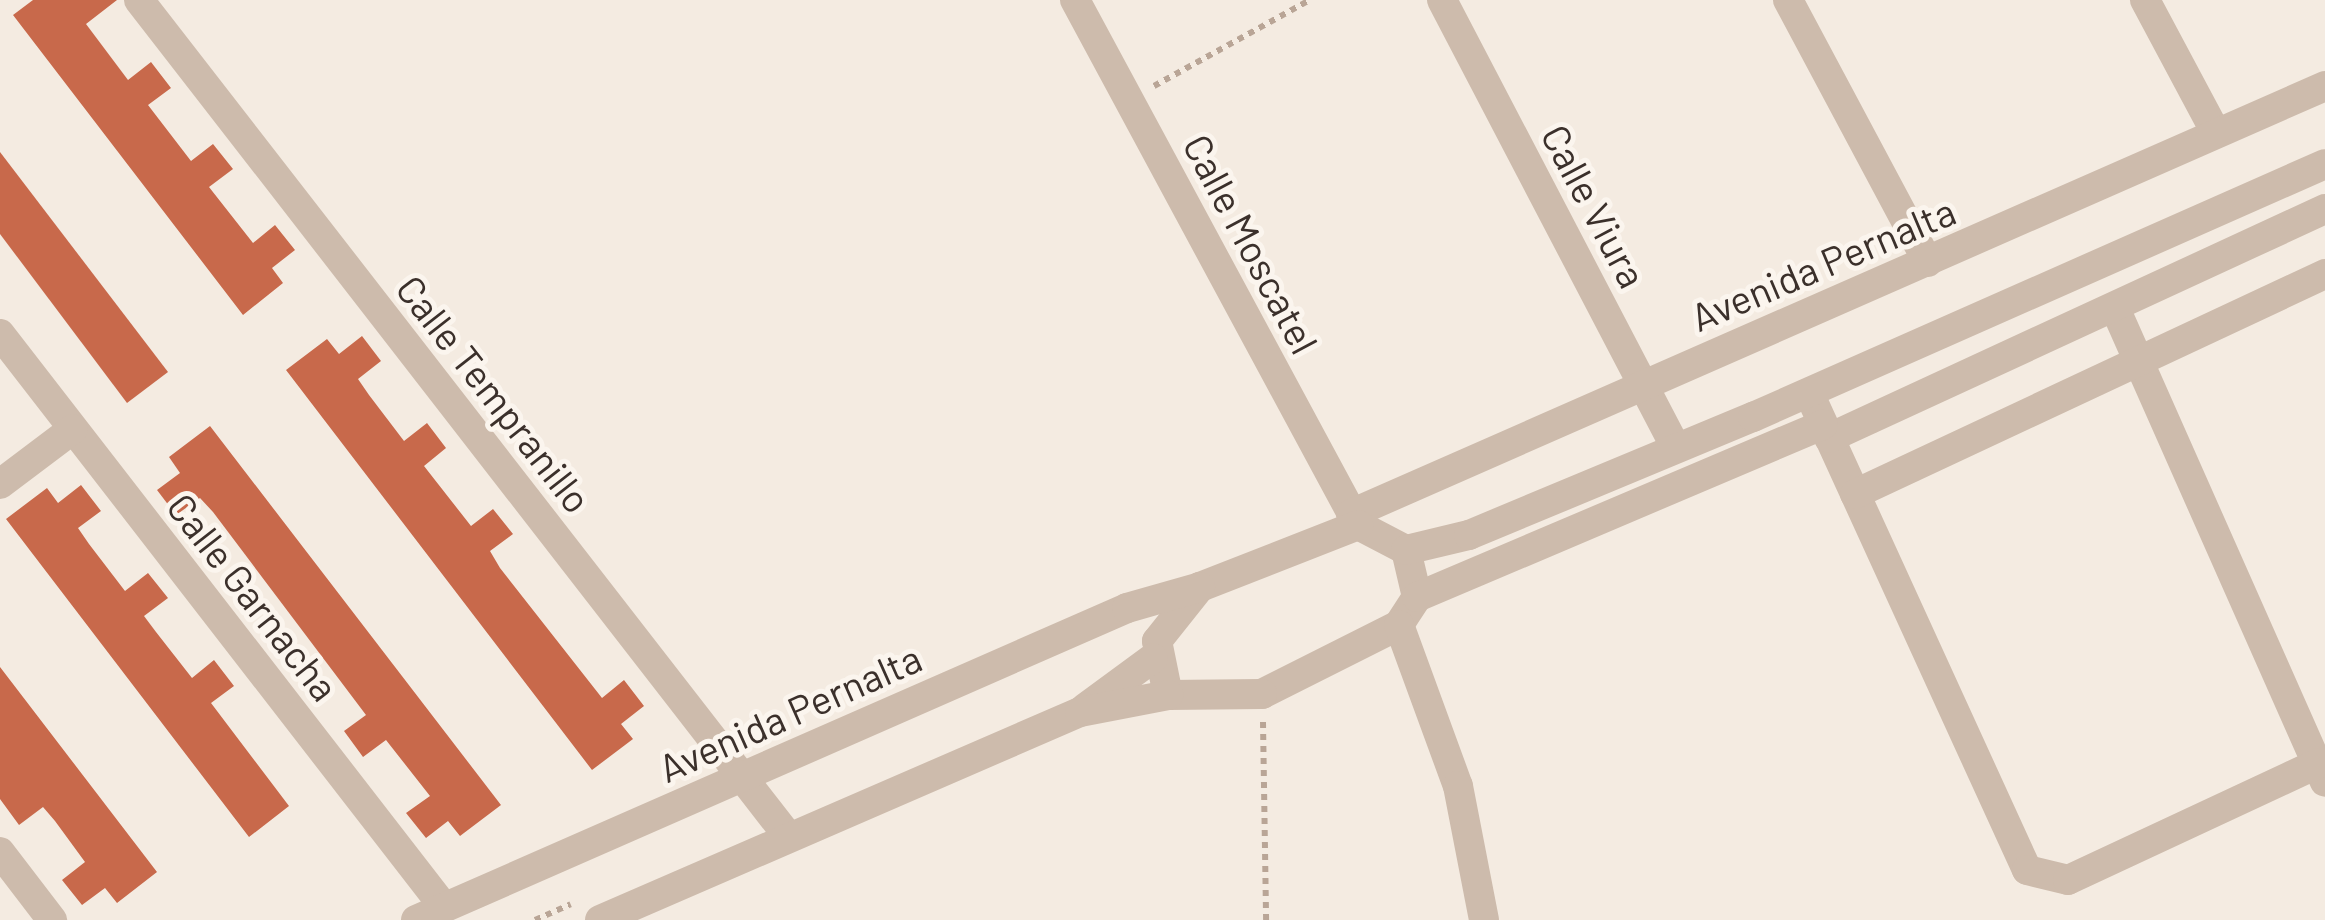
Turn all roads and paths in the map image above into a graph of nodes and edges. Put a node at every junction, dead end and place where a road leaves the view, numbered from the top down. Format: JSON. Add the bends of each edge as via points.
{"nodes":[{"id":1,"x":139,"y":0,"type":"edge"},
{"id":2,"x":1076,"y":0,"type":"edge"},
{"id":3,"x":1310,"y":0,"type":"edge"},
{"id":4,"x":1442,"y":0,"type":"edge"},
{"id":5,"x":1788,"y":0,"type":"edge"},
{"id":6,"x":2145,"y":0,"type":"edge"},
{"id":7,"x":2325,"y":86,"type":"edge"},
{"id":8,"x":1130,"y":100,"type":"junction"},
{"id":9,"x":2216,"y":133,"type":"junction"},
{"id":10,"x":2325,"y":164,"type":"edge"},
{"id":11,"x":2325,"y":208,"type":"edge"},
{"id":12,"x":1928,"y":262,"type":"junction"},
{"id":13,"x":2325,"y":274,"type":"edge"},
{"id":14,"x":2115,"y":308,"type":"junction"},
{"id":15,"x":0,"y":334,"type":"edge"},
{"id":16,"x":2141,"y":364,"type":"junction"},
{"id":17,"x":1642,"y":384,"type":"junction"},
{"id":18,"x":1809,"y":393,"type":"junction"},
{"id":19,"x":73,"y":428,"type":"junction"},
{"id":20,"x":1826,"y":432,"type":"junction"},
{"id":21,"x":1676,"y":448,"type":"junction"},
{"id":22,"x":0,"y":484,"type":"edge"},
{"id":23,"x":1855,"y":494,"type":"junction"},
{"id":24,"x":1355,"y":519,"type":"junction"},
{"id":25,"x":1469,"y":536,"type":"junction"},
{"id":26,"x":1406,"y":550,"type":"junction"},
{"id":27,"x":1199,"y":587,"type":"junction"},
{"id":28,"x":1417,"y":589,"type":"junction"},
{"id":29,"x":1399,"y":625,"type":"junction"},
{"id":30,"x":1153,"y":658,"type":"junction"},
{"id":31,"x":1262,"y":694,"type":"junction"},
{"id":32,"x":1168,"y":695,"type":"junction"},
{"id":33,"x":1081,"y":712,"type":"junction"},
{"id":34,"x":2322,"y":772,"type":"edge"},
{"id":35,"x":742,"y":777,"type":"junction"},
{"id":36,"x":788,"y":836,"type":"junction"},
{"id":37,"x":0,"y":852,"type":"edge"},
{"id":38,"x":445,"y":907,"type":"junction"},
{"id":39,"x":52,"y":920,"type":"edge"},
{"id":40,"x":416,"y":920,"type":"edge"},
{"id":41,"x":600,"y":920,"type":"edge"},
{"id":42,"x":1266,"y":920,"type":"edge"},
{"id":43,"x":1484,"y":920,"type":"edge"}],
"edges":[{"from":1,"to":35,"type":"street","name":"Calle Tempranillo"},
{"from":2,"to":8,"type":"street","name":"Calle Moscatel"},
{"from":3,"to":8,"type":"path"},
{"from":4,"to":17,"type":"street","name":"Calle Viura"},
{"from":5,"to":12,"type":"street"},
{"from":6,"to":9,"type":"street"},
{"from":7,"to":9,"type":"street","name":"Avenida Pernalta"},
{"from":8,"to":24,"type":"street","name":"Calle Moscatel"},
{"from":9,"to":12,"type":"street","name":"Avenida Pernalta"},
{"from":10,"to":18,"type":"street"},
{"from":11,"to":14,"type":"street"},
{"from":12,"to":17,"type":"street","name":"Avenida Pernalta"},
{"from":13,"to":16,"type":"street"},
{"from":14,"to":16,"type":"street"},
{"from":14,"to":20,"type":"street"},
{"from":15,"to":19,"type":"street","name":"Calle Garnacha"},
{"from":16,"to":23,"type":"street"},
{"from":16,"to":34,"type":"street"},
{"from":17,"to":21,"type":"street","name":"Calle Viura"},
{"from":17,"to":24,"type":"street","name":"Avenida Pernalta"},
{"from":18,"to":20,"type":"street"},
{"from":18,"to":21,"type":"street"},
{"from":19,"to":22,"type":"street"},
{"from":19,"to":38,"type":"street","name":"Calle Garnacha"},
{"from":20,"to":23,"type":"street"},
{"from":20,"to":28,"type":"street"},
{"from":21,"to":25,"type":"street"},
{"from":23,"to":34,"type":"street","via":[[2027,870],[2048,882]]},
{"from":24,"to":26,"type":"street"},
{"from":24,"to":27,"type":"street","name":"Avenida Pernalta"},
{"from":25,"to":26,"type":"street"},
{"from":25,"to":28,"type":"street"},
{"from":26,"to":28,"type":"street"},
{"from":27,"to":30,"type":"street"},
{"from":27,"to":35,"type":"street","name":"Avenida Pernalta"},
{"from":28,"to":29,"type":"street"},
{"from":29,"to":31,"type":"street"},
{"from":29,"to":43,"type":"street","via":[[1458,786]]},
{"from":30,"to":32,"type":"street"},
{"from":30,"to":33,"type":"street"},
{"from":31,"to":32,"type":"street"},
{"from":31,"to":42,"type":"path"},
{"from":32,"to":33,"type":"street"},
{"from":33,"to":36,"type":"street"},
{"from":35,"to":36,"type":"street","name":"Calle Tempranillo"},
{"from":35,"to":38,"type":"street","name":"Avenida Pernalta"},
{"from":36,"to":41,"type":"street"},
{"from":37,"to":39,"type":"street"},
{"from":38,"to":40,"type":"street","name":"Avenida Pernalta"}]}
